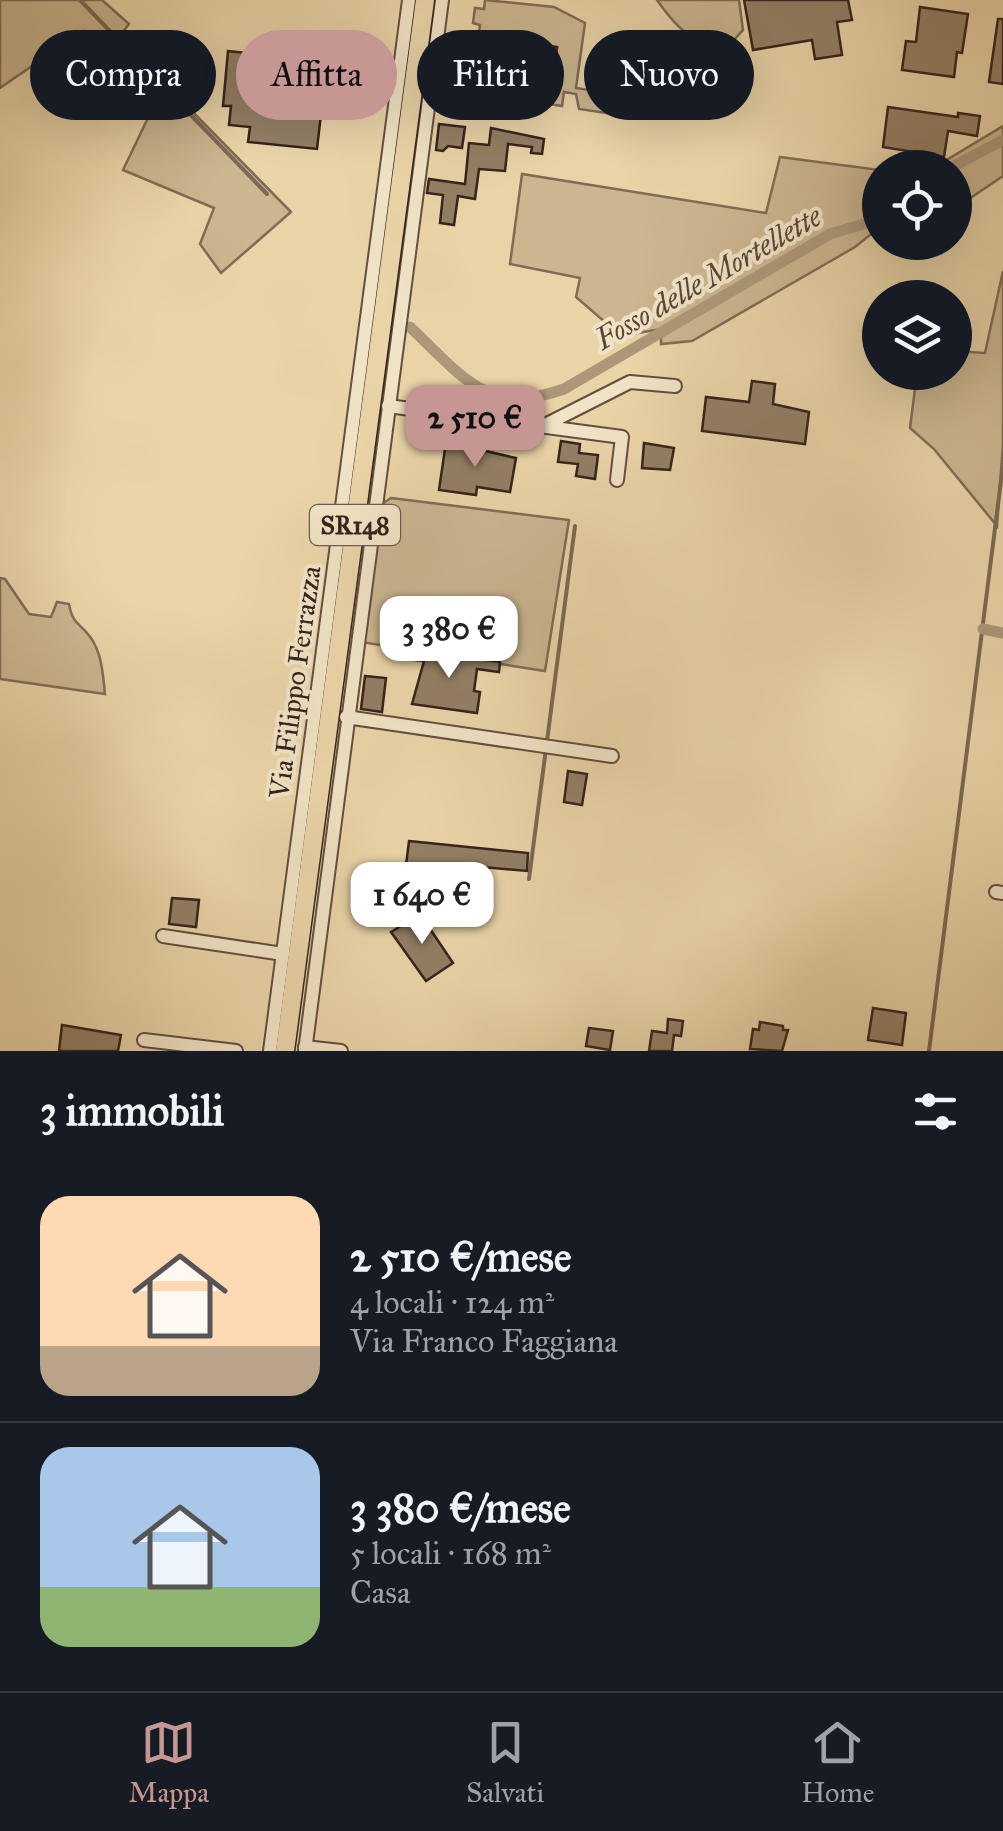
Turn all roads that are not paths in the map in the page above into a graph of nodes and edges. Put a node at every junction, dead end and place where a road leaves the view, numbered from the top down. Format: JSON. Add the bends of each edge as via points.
{"nodes":[{"id":1,"x":409,"y":0,"type":"edge"},
{"id":2,"x":425,"y":0,"type":"edge"},
{"id":3,"x":442,"y":0,"type":"edge"},
{"id":4,"x":675,"y":386,"type":"dead end"},
{"id":5,"x":388,"y":406,"type":"junction"},
{"id":6,"x":540,"y":427,"type":"junction"},
{"id":7,"x":617,"y":480,"type":"dead end"},
{"id":8,"x":346,"y":717,"type":"junction"},
{"id":9,"x":612,"y":756,"type":"dead end"},
{"id":10,"x":163,"y":936,"type":"dead end"},
{"id":11,"x":284,"y":954,"type":"junction"},
{"id":12,"x":144,"y":1040,"type":"dead end"},
{"id":13,"x":305,"y":1049,"type":"edge"},
{"id":14,"x":236,"y":1051,"type":"edge"},
{"id":15,"x":270,"y":1051,"type":"edge"},
{"id":16,"x":285,"y":1051,"type":"edge"},
{"id":17,"x":340,"y":1051,"type":"edge"}],
"edges":[{"from":1,"to":11,"type":"street","name":"Via Filippo Ferrazza"},
{"from":2,"to":16,"type":"main road","number":"SR148"},
{"from":3,"to":5,"type":"street"},
{"from":4,"to":6,"type":"street","via":[[630,382]]},
{"from":5,"to":6,"type":"street"},
{"from":5,"to":8,"type":"street"},
{"from":6,"to":7,"type":"street","via":[[622,437]]},
{"from":8,"to":9,"type":"street"},
{"from":8,"to":13,"type":"street"},
{"from":10,"to":11,"type":"street"},
{"from":11,"to":15,"type":"street","name":"Via Filippo Ferrazza"},
{"from":12,"to":14,"type":"street"},
{"from":13,"to":17,"type":"street"}]}
